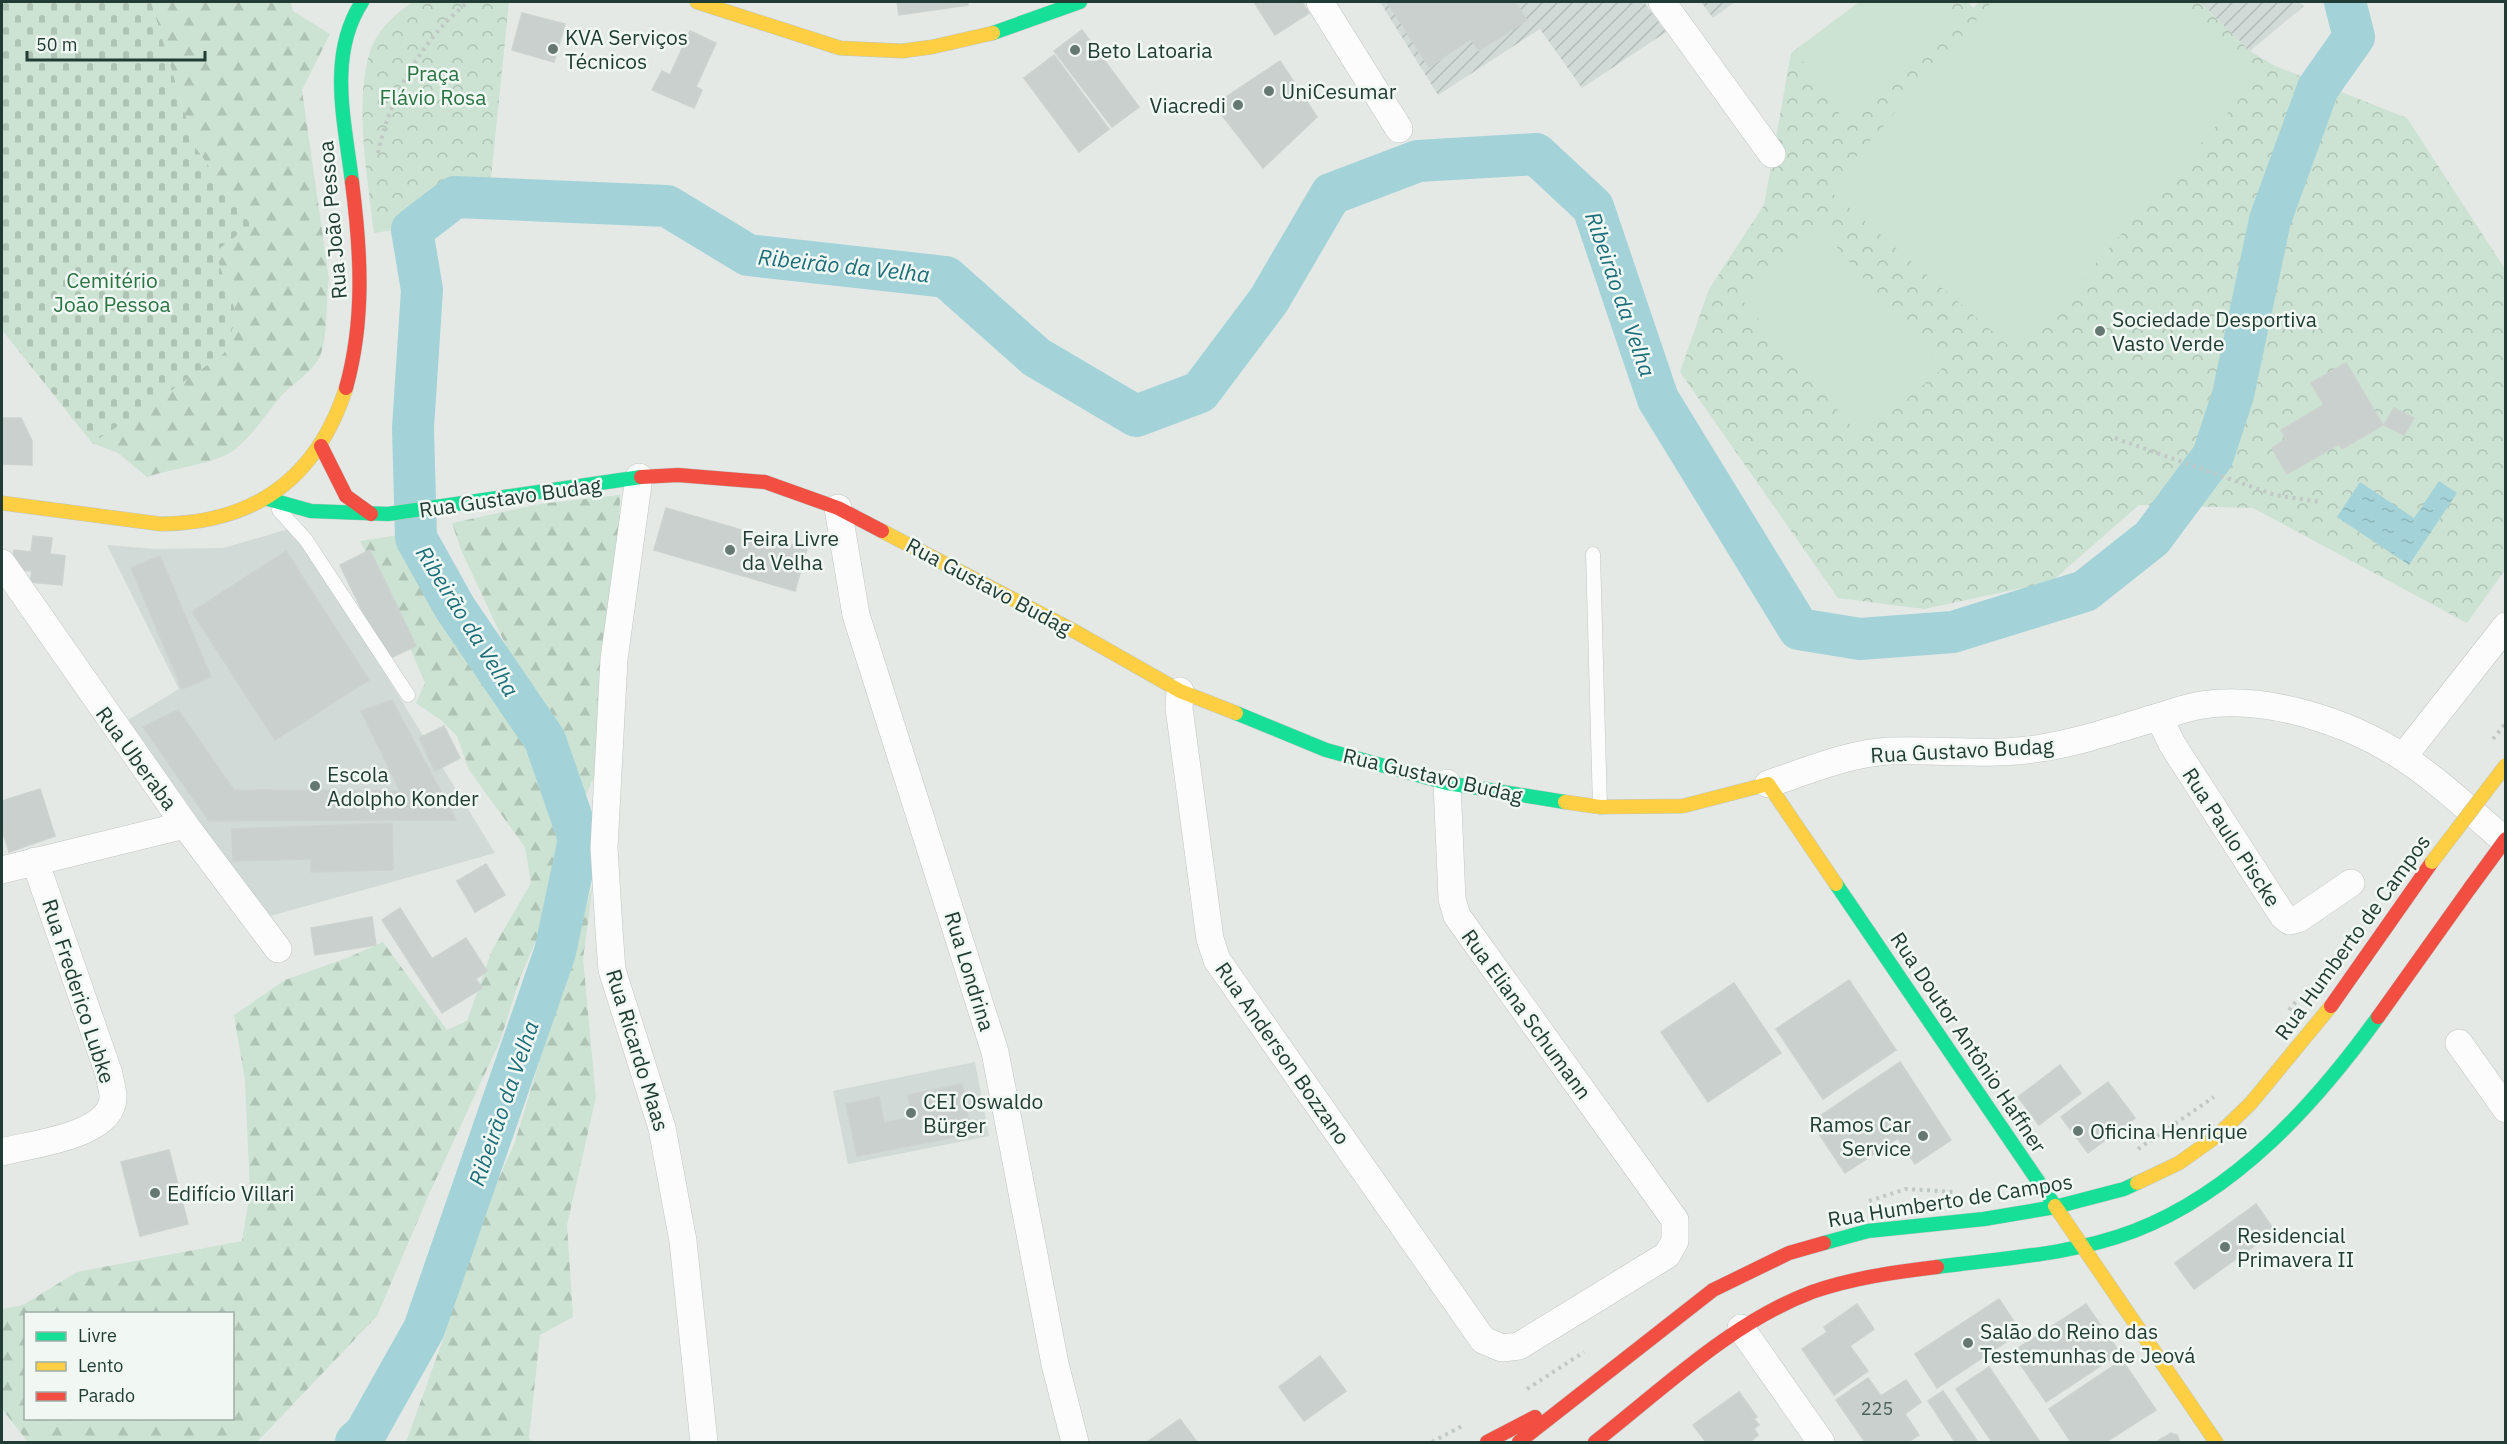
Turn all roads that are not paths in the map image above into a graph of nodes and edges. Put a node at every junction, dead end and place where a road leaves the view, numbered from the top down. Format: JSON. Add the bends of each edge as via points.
{"nodes":[{"id":1,"x":362,"y":2,"type":"edge"},
{"id":2,"x":697,"y":2,"type":"edge"},
{"id":3,"x":1080,"y":2,"type":"edge"},
{"id":4,"x":1320,"y":2,"type":"edge"},
{"id":5,"x":1662,"y":2,"type":"edge"},
{"id":6,"x":1399,"y":129,"type":"dead end"},
{"id":7,"x":1772,"y":154,"type":"dead end"},
{"id":8,"x":316,"y":452,"type":"junction"},
{"id":9,"x":639,"y":477,"type":"junction"},
{"id":10,"x":285,"y":487,"type":"junction"},
{"id":11,"x":346,"y":496,"type":"junction"},
{"id":12,"x":268,"y":499,"type":"junction"},
{"id":13,"x":2,"y":503,"type":"edge"},
{"id":14,"x":838,"y":508,"type":"junction"},
{"id":15,"x":345,"y":514,"type":"junction"},
{"id":16,"x":371,"y":514,"type":"junction"},
{"id":17,"x":1593,"y":554,"type":"dead end"},
{"id":18,"x":2,"y":563,"type":"edge"},
{"id":19,"x":2505,"y":626,"type":"edge"},
{"id":20,"x":1180,"y":691,"type":"junction"},
{"id":21,"x":408,"y":695,"type":"dead end"},
{"id":22,"x":2159,"y":717,"type":"junction"},
{"id":23,"x":2403,"y":757,"type":"junction"},
{"id":24,"x":2505,"y":765,"type":"edge"},
{"id":25,"x":1447,"y":783,"type":"junction"},
{"id":26,"x":1768,"y":784,"type":"junction"},
{"id":27,"x":1600,"y":807,"type":"junction"},
{"id":28,"x":185,"y":825,"type":"junction"},
{"id":29,"x":2505,"y":840,"type":"edge"},
{"id":30,"x":35,"y":861,"type":"junction"},
{"id":31,"x":2,"y":870,"type":"edge"},
{"id":32,"x":2350,"y":882,"type":"dead end"},
{"id":33,"x":278,"y":949,"type":"dead end"},
{"id":34,"x":2459,"y":1043,"type":"dead end"},
{"id":35,"x":2504,"y":1103,"type":"edge"},
{"id":36,"x":2,"y":1152,"type":"edge"},
{"id":37,"x":2055,"y":1207,"type":"junction"},
{"id":38,"x":1675,"y":1220,"type":"joint"},
{"id":39,"x":2082,"y":1248,"type":"junction"},
{"id":40,"x":1741,"y":1328,"type":"junction"},
{"id":41,"x":1579,"y":1393,"type":"junction"},
{"id":42,"x":704,"y":1443,"type":"edge"},
{"id":43,"x":1075,"y":1443,"type":"edge"},
{"id":44,"x":1487,"y":1443,"type":"edge"},
{"id":45,"x":1519,"y":1443,"type":"edge"},
{"id":46,"x":1595,"y":1443,"type":"edge"},
{"id":47,"x":1821,"y":1443,"type":"edge"},
{"id":48,"x":2216,"y":1443,"type":"edge"}],
"edges":[{"from":1,"to":8,"type":"main road","name":"Rua João Pessoa","via":[[349,21],[341,57],[360,255],[360,324],[349,382]]},
{"from":2,"to":3,"type":"main road","via":[[841,48],[902,50],[967,41]]},
{"from":4,"to":6,"type":"street"},
{"from":5,"to":7,"type":"street"},
{"from":8,"to":10,"type":"main road","name":"Rua João Pessoa"},
{"from":8,"to":10,"type":"main road","via":[[308,486]]},
{"from":8,"to":11,"type":"main road"},
{"from":9,"to":14,"type":"main road","name":"Rua Gustavo Budag","via":[[678,475],[765,482]]},
{"from":9,"to":16,"type":"main road","name":"Rua Gustavo Budag","via":[[461,505]]},
{"from":9,"to":42,"type":"street","name":"Rua Ricardo Maas","via":[[614,659],[604,848],[609,930],[612,970],[662,1128],[683,1241]]},
{"from":10,"to":12,"type":"main road","name":"Rua João Pessoa"},
{"from":11,"to":15,"type":"main road","via":[[322,497]]},
{"from":11,"to":16,"type":"main road"},
{"from":12,"to":13,"type":"main road","name":"Rua João Pessoa","via":[[213,520],[154,525],[27,503]]},
{"from":12,"to":15,"type":"main road","name":"Rua Gustavo Budag","via":[[311,511]]},
{"from":12,"to":21,"type":"lane","via":[[306,540]]},
{"from":14,"to":20,"type":"main road","name":"Rua Gustavo Budag"},
{"from":14,"to":43,"type":"street","name":"Rua Londrina","via":[[856,615],[995,1052],[1055,1364]]},
{"from":15,"to":16,"type":"main road","name":"Rua Gustavo Budag"},
{"from":17,"to":27,"type":"lane"},
{"from":18,"to":28,"type":"street","name":"Rua Uberaba"},
{"from":19,"to":23,"type":"street"},
{"from":20,"to":25,"type":"main road","name":"Rua Gustavo Budag","via":[[1326,750]]},
{"from":20,"to":38,"type":"street","name":"Rua Anderson Bozzano","via":[[1209,939],[1217,960],[1483,1340],[1502,1348],[1519,1346],[1667,1255],[1675,1241]]},
{"from":22,"to":23,"type":"street","name":"Rua Gustavo Budag","via":[[2200,705],[2269,705],[2357,732]]},
{"from":22,"to":26,"type":"street","name":"Rua Gustavo Budag","via":[[2078,741],[2034,749],[1889,751]]},
{"from":22,"to":32,"type":"street","name":"Rua Paulo Piscke","via":[[2172,744],[2283,916],[2289,921],[2298,919]]},
{"from":23,"to":29,"type":"street","name":"Rua Gustavo Budag"},
{"from":24,"to":37,"type":"main road","name":"Rua Humberto de Campos","bridge":true,"via":[[2325,1015],[2251,1103],[2217,1136],[2179,1162],[2124,1189]]},
{"from":25,"to":27,"type":"main road","name":"Rua Gustavo Budag"},
{"from":25,"to":38,"type":"street","name":"Rua Eliana Schumann","via":[[1452,899],[1457,916]]},
{"from":26,"to":27,"type":"main road","name":"Rua Gustavo Budag","via":[[1683,806]]},
{"from":26,"to":37,"type":"main road","name":"Rua Doutor Antônio Haffner"},
{"from":28,"to":30,"type":"street"},
{"from":28,"to":33,"type":"street","name":"Rua Uberaba"},
{"from":29,"to":39,"type":"main road","bridge":true,"via":[[2346,1058],[2284,1130],[2235,1175],[2176,1212]]},
{"from":30,"to":31,"type":"street"},
{"from":30,"to":36,"type":"street","name":"Rua Frederico Lubke","via":[[109,1074],[113,1099],[106,1118],[87,1131]]},
{"from":34,"to":35,"type":"street"},
{"from":37,"to":39,"type":"main road","name":"Rua Doutor Antônio Haffner"},
{"from":37,"to":41,"type":"main road","name":"Rua Humberto de Campos","via":[[1868,1231],[1789,1253],[1713,1290]]},
{"from":39,"to":40,"type":"main road","via":[[1888,1273],[1812,1292]]},
{"from":39,"to":48,"type":"main road","name":"Rua Doutor Antônio Haffner"},
{"from":40,"to":46,"type":"main road"},
{"from":40,"to":47,"type":"street"},
{"from":41,"to":44,"type":"main road"},
{"from":41,"to":45,"type":"main road","name":"Rua Humberto de Campos"}]}
